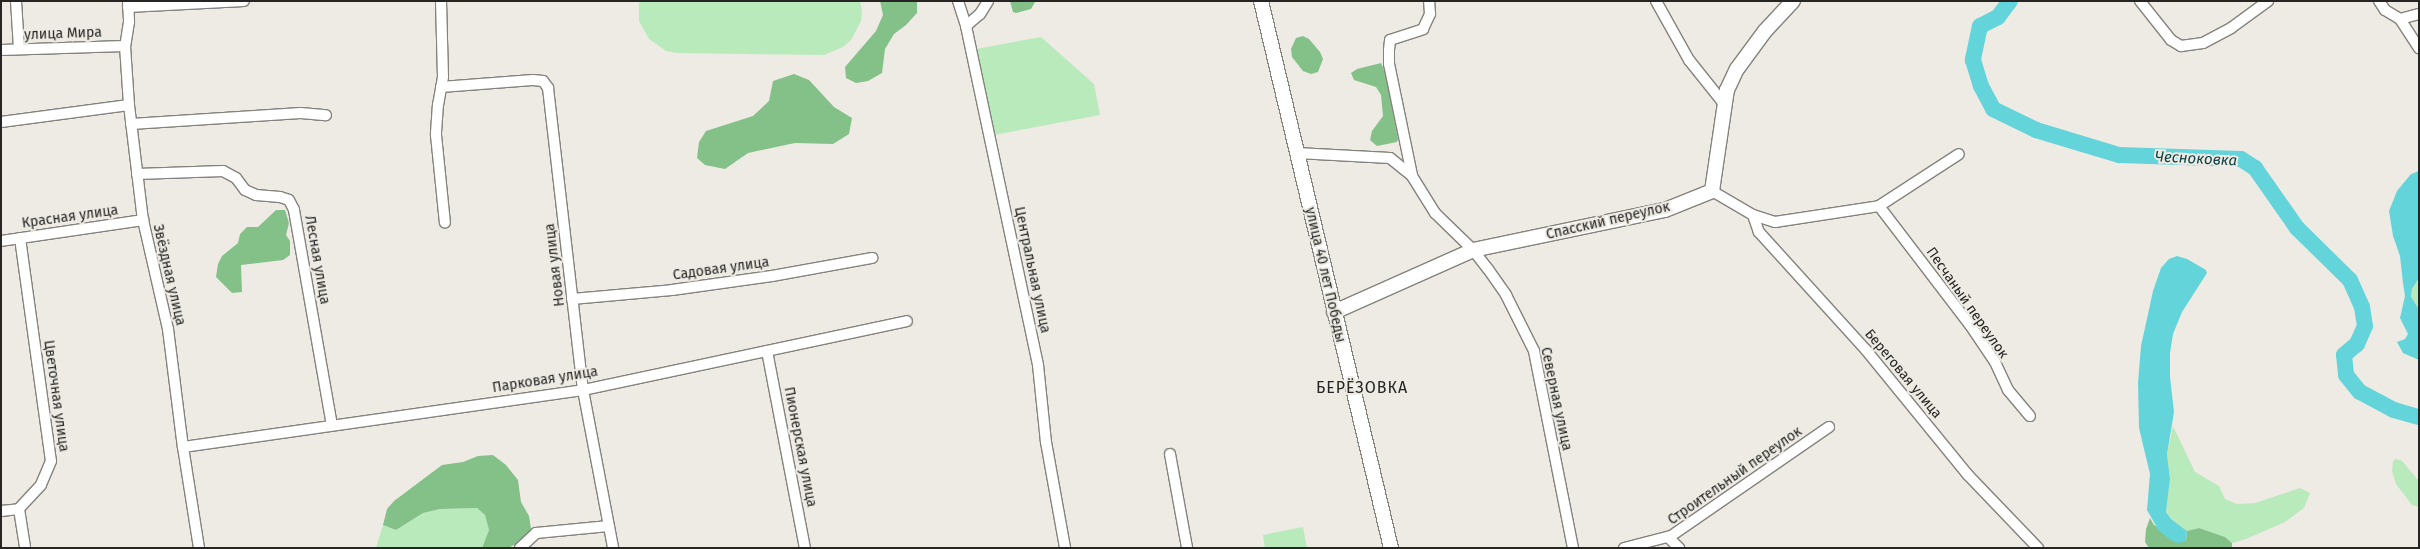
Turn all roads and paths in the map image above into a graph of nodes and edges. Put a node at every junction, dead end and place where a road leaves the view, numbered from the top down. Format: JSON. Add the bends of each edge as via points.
{"nodes":[{"id":1,"x":16,"y":1,"type":"edge"},
{"id":2,"x":244,"y":1,"type":"edge"},
{"id":3,"x":441,"y":1,"type":"edge"},
{"id":4,"x":958,"y":1,"type":"edge"},
{"id":5,"x":988,"y":1,"type":"edge"},
{"id":6,"x":1261,"y":1,"type":"edge"},
{"id":7,"x":1429,"y":1,"type":"edge"},
{"id":8,"x":1656,"y":1,"type":"edge"},
{"id":9,"x":1793,"y":1,"type":"edge"},
{"id":10,"x":2140,"y":1,"type":"edge"},
{"id":11,"x":2268,"y":1,"type":"edge"},
{"id":12,"x":2379,"y":1,"type":"edge"},
{"id":13,"x":128,"y":4,"type":"edge"},
{"id":14,"x":2419,"y":14,"type":"edge"},
{"id":15,"x":2400,"y":20,"type":"junction"},
{"id":16,"x":966,"y":26,"type":"junction"},
{"id":17,"x":125,"y":46,"type":"junction"},
{"id":18,"x":2419,"y":48,"type":"edge"},
{"id":19,"x":19,"y":49,"type":"junction"},
{"id":20,"x":1,"y":50,"type":"edge"},
{"id":21,"x":441,"y":87,"type":"junction"},
{"id":22,"x":1725,"y":105,"type":"junction"},
{"id":23,"x":129,"y":106,"type":"junction"},
{"id":24,"x":326,"y":115,"type":"dead end"},
{"id":25,"x":1,"y":122,"type":"edge"},
{"id":26,"x":131,"y":124,"type":"junction"},
{"id":27,"x":1296,"y":153,"type":"junction"},
{"id":28,"x":1959,"y":154,"type":"dead end"},
{"id":29,"x":137,"y":174,"type":"junction"},
{"id":30,"x":1412,"y":176,"type":"junction"},
{"id":31,"x":1712,"y":191,"type":"junction"},
{"id":32,"x":1879,"y":206,"type":"junction"},
{"id":33,"x":1753,"y":215,"type":"junction"},
{"id":34,"x":143,"y":220,"type":"junction"},
{"id":35,"x":445,"y":223,"type":"dead end"},
{"id":36,"x":20,"y":238,"type":"junction"},
{"id":37,"x":1,"y":241,"type":"edge"},
{"id":38,"x":1473,"y":250,"type":"junction"},
{"id":39,"x":872,"y":258,"type":"dead end"},
{"id":40,"x":572,"y":299,"type":"junction"},
{"id":41,"x":1334,"y":312,"type":"junction"},
{"id":42,"x":907,"y":321,"type":"dead end"},
{"id":43,"x":767,"y":351,"type":"junction"},
{"id":44,"x":583,"y":390,"type":"junction"},
{"id":45,"x":2030,"y":416,"type":"dead end"},
{"id":46,"x":332,"y":425,"type":"junction"},
{"id":47,"x":1829,"y":427,"type":"dead end"},
{"id":48,"x":182,"y":447,"type":"junction"},
{"id":49,"x":1170,"y":454,"type":"dead end"},
{"id":50,"x":19,"y":509,"type":"junction"},
{"id":51,"x":1,"y":512,"type":"edge"},
{"id":52,"x":609,"y":526,"type":"junction"},
{"id":53,"x":1668,"y":537,"type":"junction"},
{"id":54,"x":25,"y":548,"type":"edge"},
{"id":55,"x":199,"y":548,"type":"edge"},
{"id":56,"x":520,"y":548,"type":"edge"},
{"id":57,"x":613,"y":548,"type":"edge"},
{"id":58,"x":805,"y":548,"type":"edge"},
{"id":59,"x":1065,"y":548,"type":"edge"},
{"id":60,"x":1188,"y":548,"type":"edge"},
{"id":61,"x":1391,"y":548,"type":"edge"},
{"id":62,"x":1573,"y":548,"type":"edge"},
{"id":63,"x":1624,"y":548,"type":"edge"},
{"id":64,"x":1679,"y":548,"type":"edge"},
{"id":65,"x":2038,"y":548,"type":"edge"}],
"edges":[{"from":1,"to":19,"type":"street"},
{"from":2,"to":13,"type":"street"},
{"from":3,"to":21,"type":"street"},
{"from":4,"to":16,"type":"street","name":"Центральная улица"},
{"from":5,"to":16,"type":"street","via":[[980,14]]},
{"from":6,"to":27,"type":"street","name":"улица 40 лет Победы"},
{"from":7,"to":30,"type":"street","via":[[1430,14],[1423,29],[1390,40],[1389,50],[1389,64]]},
{"from":8,"to":22,"type":"street","via":[[1689,60]]},
{"from":9,"to":22,"type":"street","via":[[1765,31],[1737,69],[1727,90]]},
{"from":10,"to":11,"type":"street","via":[[2171,40],[2181,46],[2204,43]]},
{"from":12,"to":15,"type":"street","via":[[2385,10]]},
{"from":13,"to":17,"type":"street","name":"Звёздная улица"},
{"from":14,"to":15,"type":"street"},
{"from":15,"to":18,"type":"street"},
{"from":16,"to":59,"type":"street","name":"Центральная улица","via":[[1038,365],[1046,442]]},
{"from":17,"to":19,"type":"street","name":"улица Мира"},
{"from":17,"to":23,"type":"street","name":"Звёздная улица"},
{"from":19,"to":20,"type":"street","name":"улица Мира"},
{"from":21,"to":35,"type":"street","via":[[436,135]]},
{"from":21,"to":40,"type":"street","name":"Новая улица","via":[[533,80],[543,81],[548,88]]},
{"from":22,"to":31,"type":"street"},
{"from":23,"to":25,"type":"street"},
{"from":23,"to":26,"type":"street","name":"Звёздная улица"},
{"from":24,"to":26,"type":"street","via":[[302,113]]},
{"from":26,"to":29,"type":"street","name":"Звёздная улица"},
{"from":27,"to":30,"type":"street","name":"Северная улица","via":[[1390,158]]},
{"from":27,"to":41,"type":"street","name":"улица 40 лет Победы"},
{"from":28,"to":32,"type":"street"},
{"from":29,"to":34,"type":"street","name":"Звёздная улица"},
{"from":29,"to":46,"type":"street","name":"Лесная улица","via":[[223,171],[256,195],[289,200],[294,210]]},
{"from":30,"to":38,"type":"street","name":"Северная улица","via":[[1435,213]]},
{"from":31,"to":33,"type":"street"},
{"from":31,"to":38,"type":"street","name":"Спасский переулок","via":[[1665,210]]},
{"from":32,"to":33,"type":"street","via":[[1775,222]]},
{"from":32,"to":45,"type":"street","name":"Песчаный переулок","via":[[1970,325],[1996,362],[2008,390]]},
{"from":33,"to":65,"type":"street","name":"Береговая улица","via":[[1760,232],[1866,350],[1968,475]]},
{"from":34,"to":36,"type":"street","name":"Красная улица"},
{"from":34,"to":48,"type":"street","name":"Звёздная улица","via":[[168,329]]},
{"from":36,"to":37,"type":"street","name":"Красная улица"},
{"from":36,"to":50,"type":"street","name":"Цветочная улица","via":[[51,461],[41,485]]},
{"from":38,"to":41,"type":"street","name":"Спасский переулок"},
{"from":38,"to":62,"type":"street","name":"Северная улица","via":[[1506,295],[1534,351]]},
{"from":39,"to":40,"type":"street","name":"Садовая улица","via":[[672,290]]},
{"from":40,"to":44,"type":"street","name":"Новая улица"},
{"from":41,"to":61,"type":"street","name":"улица 40 лет Победы"},
{"from":42,"to":43,"type":"street","name":"Парковая улица"},
{"from":43,"to":44,"type":"street","name":"Парковая улица"},
{"from":43,"to":58,"type":"street","name":"Пионерская улица"},
{"from":44,"to":46,"type":"street","name":"Парковая улица"},
{"from":44,"to":52,"type":"street","name":"Новая улица"},
{"from":46,"to":48,"type":"street","name":"Парковая улица"},
{"from":47,"to":53,"type":"street","name":"Строительный переулок"},
{"from":48,"to":55,"type":"street","name":"Звёздная улица"},
{"from":49,"to":60,"type":"street"},
{"from":50,"to":51,"type":"street"},
{"from":50,"to":54,"type":"street"},
{"from":52,"to":56,"type":"street","via":[[536,534]]},
{"from":52,"to":57,"type":"street","name":"Новая улица"},
{"from":53,"to":63,"type":"street","name":"Строительный переулок"},
{"from":53,"to":64,"type":"street"}]}
